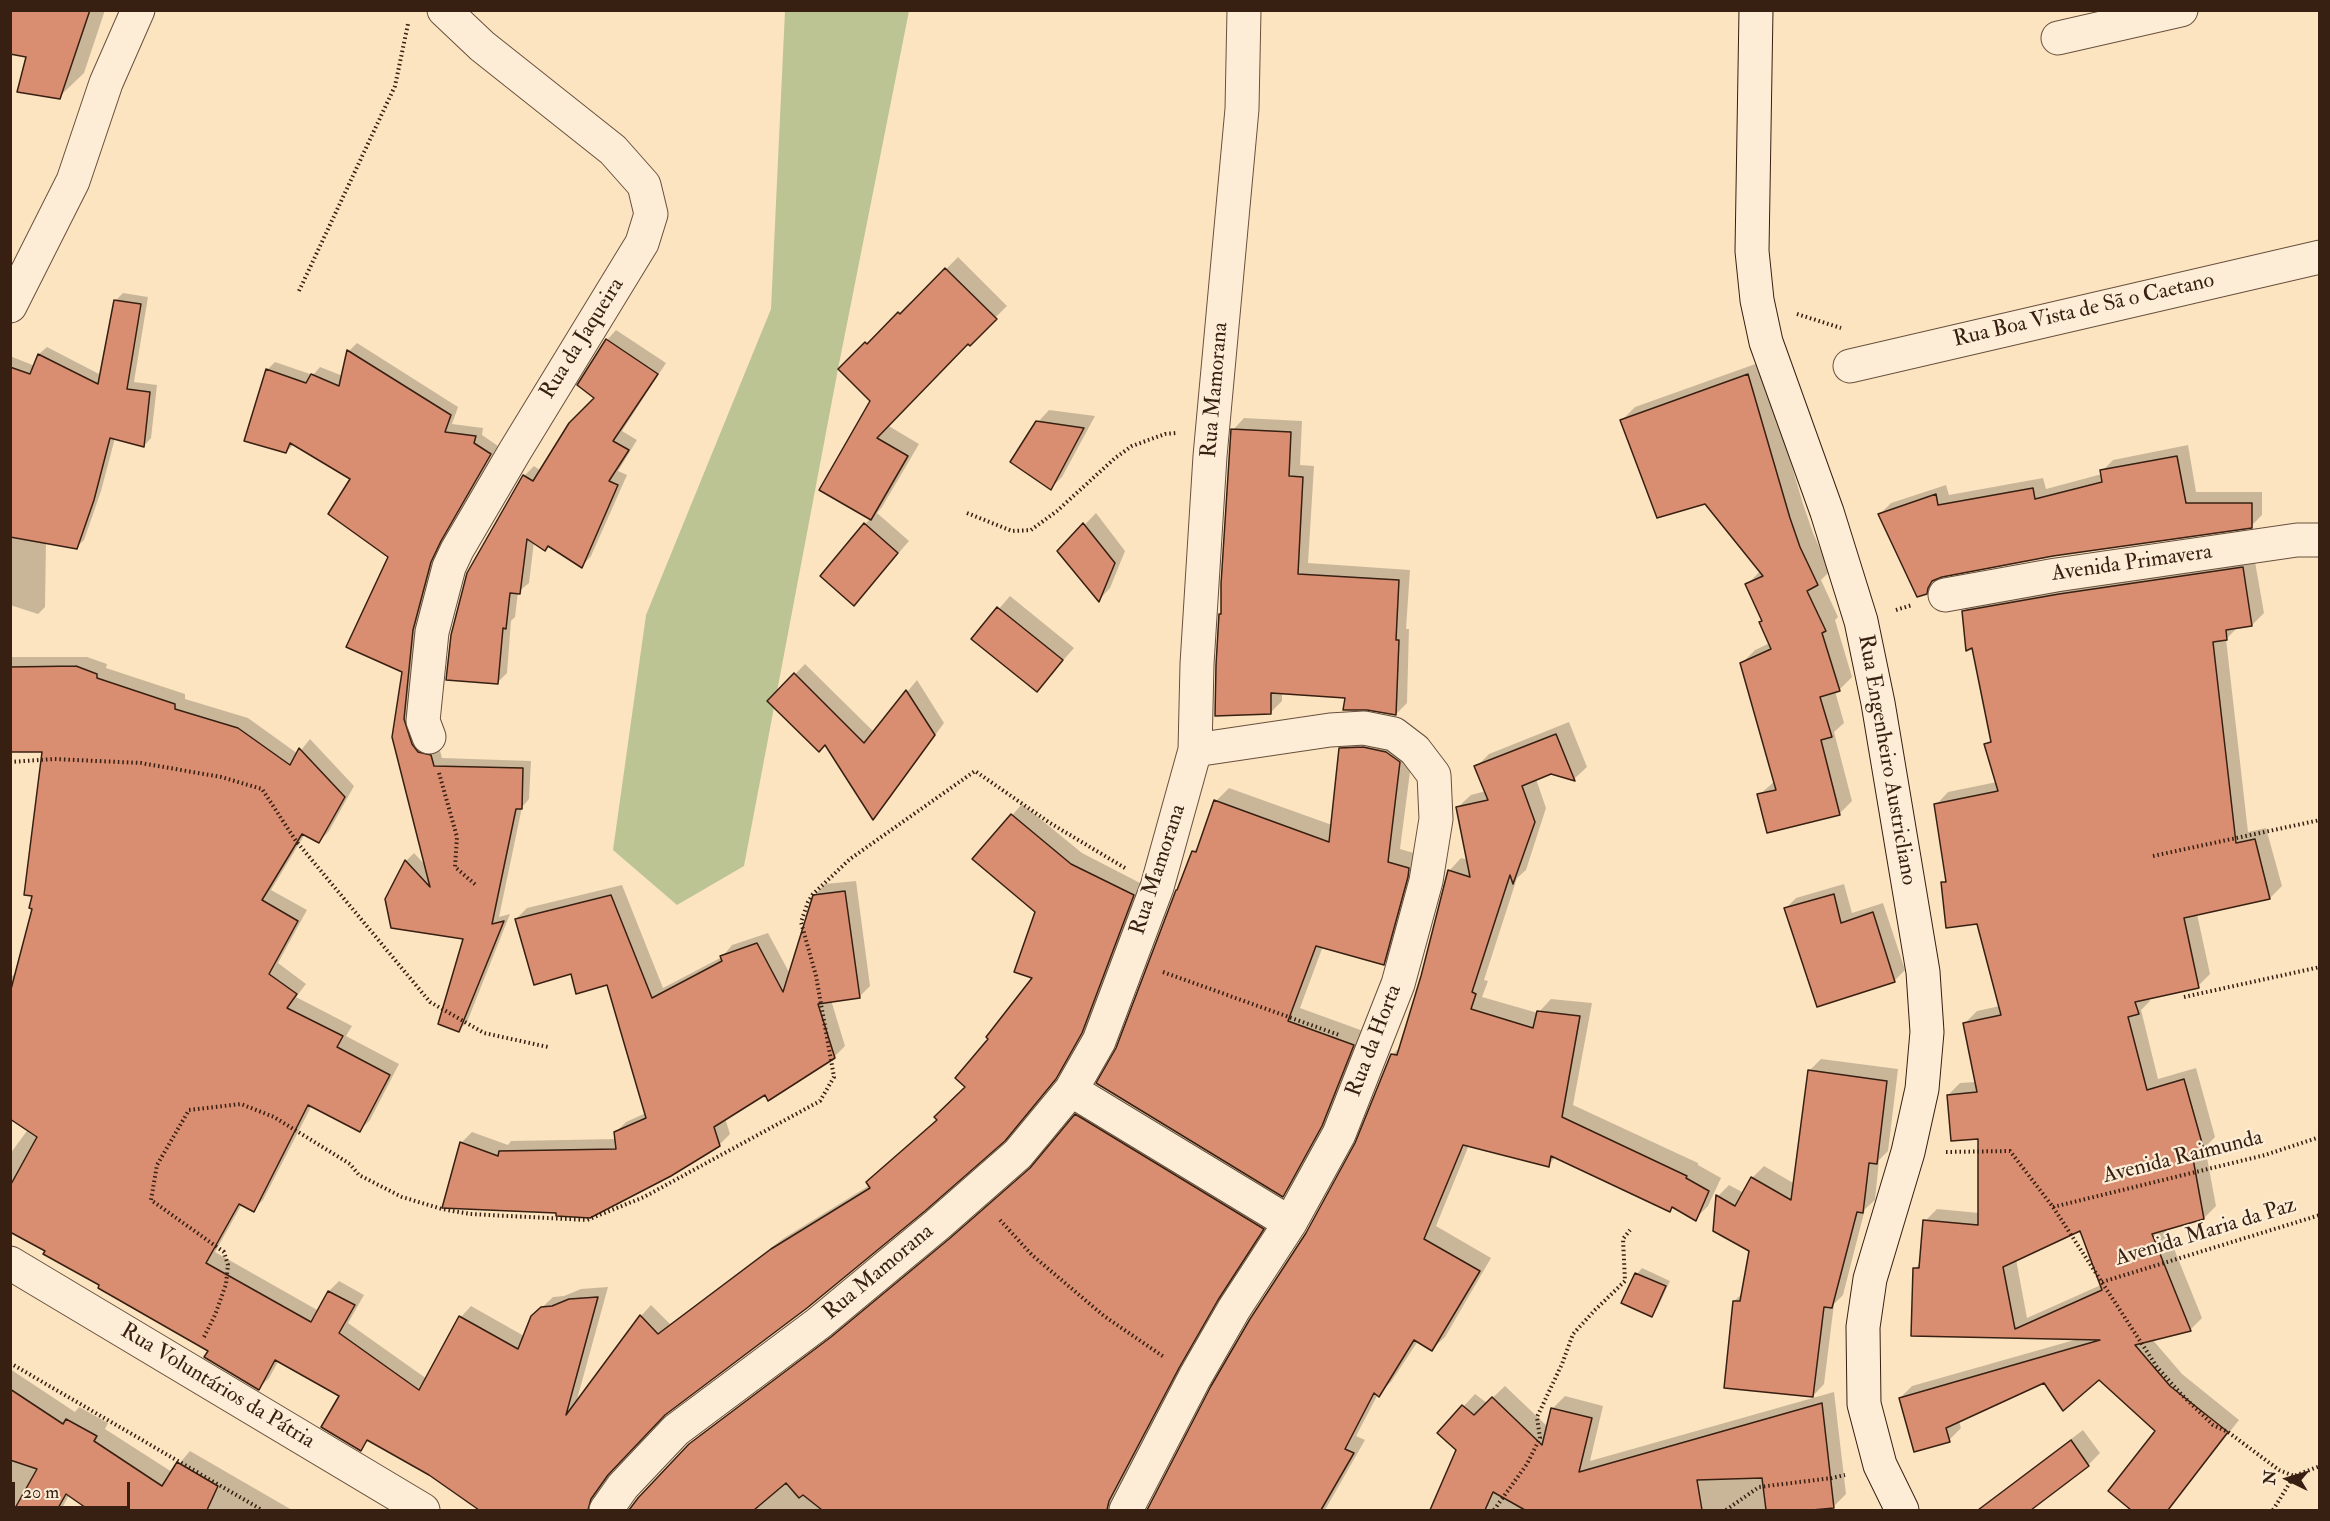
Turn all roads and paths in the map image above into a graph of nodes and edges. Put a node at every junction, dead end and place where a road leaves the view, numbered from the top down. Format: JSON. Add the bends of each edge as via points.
{"nodes":[{"id":1,"x":138,"y":10,"type":"edge"},
{"id":2,"x":444,"y":10,"type":"edge"},
{"id":3,"x":1244,"y":10,"type":"edge"},
{"id":4,"x":1756,"y":10,"type":"edge"},
{"id":5,"x":2181,"y":10,"type":"edge"},
{"id":6,"x":409,"y":21,"type":"dead end"},
{"id":7,"x":2058,"y":38,"type":"dead end"},
{"id":8,"x":2319,"y":257,"type":"edge"},
{"id":9,"x":298,"y":291,"type":"dead end"},
{"id":10,"x":1757,"y":300,"type":"junction"},
{"id":11,"x":10,"y":306,"type":"edge"},
{"id":12,"x":1850,"y":366,"type":"joint"},
{"id":13,"x":1212,"y":431,"type":"junction"},
{"id":14,"x":967,"y":513,"type":"dead end"},
{"id":15,"x":2319,"y":540,"type":"edge"},
{"id":16,"x":1944,"y":595,"type":"joint"},
{"id":17,"x":1861,"y":621,"type":"junction"},
{"id":18,"x":429,"y":737,"type":"joint"},
{"id":19,"x":1195,"y":750,"type":"junction"},
{"id":20,"x":10,"y":762,"type":"edge"},
{"id":21,"x":2319,"y":820,"type":"edge"},
{"id":22,"x":2153,"y":856,"type":"dead end"},
{"id":23,"x":477,"y":885,"type":"dead end"},
{"id":24,"x":1157,"y":887,"type":"junction"},
{"id":25,"x":1131,"y":958,"type":"junction"},
{"id":26,"x":2319,"y":967,"type":"edge"},
{"id":27,"x":2184,"y":998,"type":"dead end"},
{"id":28,"x":548,"y":1047,"type":"dead end"},
{"id":29,"x":1374,"y":1048,"type":"junction"},
{"id":30,"x":1071,"y":1090,"type":"junction"},
{"id":31,"x":2319,"y":1137,"type":"edge"},
{"id":32,"x":1908,"y":1152,"type":"junction"},
{"id":33,"x":975,"y":1192,"type":"junction"},
{"id":34,"x":2054,"y":1207,"type":"junction"},
{"id":35,"x":2319,"y":1215,"type":"edge"},
{"id":36,"x":1290,"y":1222,"type":"junction"},
{"id":37,"x":1630,"y":1230,"type":"dead end"},
{"id":38,"x":10,"y":1263,"type":"edge"},
{"id":39,"x":2102,"y":1282,"type":"junction"},
{"id":40,"x":10,"y":1363,"type":"edge"},
{"id":41,"x":187,"y":1368,"type":"junction"},
{"id":42,"x":1195,"y":1377,"type":"junction"},
{"id":43,"x":1880,"y":1465,"type":"junction"},
{"id":44,"x":2319,"y":1466,"type":"edge"},
{"id":45,"x":2294,"y":1476,"type":"junction"},
{"id":46,"x":262,"y":1510,"type":"edge"},
{"id":47,"x":423,"y":1510,"type":"edge"},
{"id":48,"x":606,"y":1510,"type":"edge"},
{"id":49,"x":1126,"y":1510,"type":"edge"},
{"id":50,"x":1494,"y":1510,"type":"edge"},
{"id":51,"x":1726,"y":1510,"type":"edge"},
{"id":52,"x":1902,"y":1510,"type":"edge"},
{"id":53,"x":2273,"y":1510,"type":"edge"}],
"edges":[{"from":1,"to":11,"type":"street","via":[[106,83],[73,181]]},
{"from":2,"to":18,"type":"street","name":"Rua da Jaqueira","via":[[482,46],[613,150],[644,185],[651,214],[642,243],[449,567],[432,632],[423,722]]},
{"from":3,"to":13,"type":"street","name":"Rua Mamorana","via":[[1242,109]]},
{"from":4,"to":10,"type":"street","name":"Rua Engenheiro Austricliano","via":[[1752,251]]},
{"from":5,"to":7,"type":"street"},
{"from":6,"to":9,"type":"path","via":[[395,86]]},
{"from":8,"to":12,"type":"street","name":"Rua Boa Vista de Sã o Caetano"},
{"from":10,"to":12,"type":"path","via":[[1841,328]]},
{"from":10,"to":17,"type":"street","name":"Rua Engenheiro Austricliano","via":[[1766,342]]},
{"from":13,"to":14,"type":"path","via":[[1165,434],[1132,446],[1031,530],[1012,531]]},
{"from":13,"to":19,"type":"street","name":"Rua Mamorana"},
{"from":15,"to":16,"type":"street","name":"Avenida Primavera","via":[[2055,575]]},
{"from":16,"to":17,"type":"path"},
{"from":17,"to":32,"type":"street","name":"Rua Engenheiro Austricliano","via":[[1923,972],[1927,1032],[1922,1089]]},
{"from":18,"to":23,"type":"path","via":[[457,837],[455,867]]},
{"from":19,"to":24,"type":"street","name":"Rua Mamorana"},
{"from":19,"to":29,"type":"street","name":"Rua da Horta","via":[[1364,728],[1394,734],[1415,750],[1434,775],[1436,819],[1426,882],[1398,984]]},
{"from":20,"to":28,"type":"path","via":[[54,759],[141,763],[262,789],[296,841],[430,1002],[484,1033]]},
{"from":21,"to":22,"type":"path"},
{"from":24,"to":25,"type":"street","name":"Rua Mamorana"},
{"from":24,"to":41,"type":"path","via":[[1050,823],[975,771],[850,859],[808,902],[801,922],[816,976],[834,1077],[820,1101],[644,1197],[587,1220],[442,1209],[376,1184],[274,1117],[241,1104],[189,1110],[157,1165],[151,1200],[214,1243],[224,1252],[228,1265],[215,1316]]},
{"from":25,"to":29,"type":"path"},
{"from":25,"to":30,"type":"street","name":"Rua Mamorana","via":[[1099,1041]]},
{"from":26,"to":27,"type":"path"},
{"from":29,"to":36,"type":"street","name":"Rua da Horta","via":[[1339,1134]]},
{"from":30,"to":33,"type":"street","name":"Rua Mamorana","via":[[1018,1154]]},
{"from":30,"to":36,"type":"street"},
{"from":31,"to":34,"type":"path","name":"Avenida Raimunda","via":[[2265,1155]]},
{"from":32,"to":34,"type":"path","name":"Avenida Maria da Paz","via":[[2010,1151]]},
{"from":32,"to":43,"type":"street","name":"Rua Engenheiro Austricliano","via":[[1870,1279],[1863,1327],[1864,1404]]},
{"from":33,"to":42,"type":"path","via":[[1032,1255],[1104,1316]]},
{"from":33,"to":48,"type":"street","name":"Rua Mamorana","via":[[819,1323],[676,1430]]},
{"from":34,"to":39,"type":"path","name":"Avenida Maria da Paz"},
{"from":35,"to":39,"type":"path","name":"Avenida Maria da Paz"},
{"from":36,"to":42,"type":"street","name":"Rua da Horta"},
{"from":37,"to":50,"type":"path","via":[[1623,1239],[1625,1281],[1573,1334],[1537,1417],[1540,1438],[1527,1464]]},
{"from":38,"to":41,"type":"street","name":"Rua Voluntários da Pátria"},
{"from":39,"to":45,"type":"path","name":"Avenida Maria da Paz","via":[[2157,1367],[2182,1395],[2213,1425]]},
{"from":40,"to":46,"type":"path"},
{"from":41,"to":47,"type":"street","name":"Rua Voluntários da Pátria"},
{"from":42,"to":49,"type":"street","name":"Rua da Horta"},
{"from":43,"to":51,"type":"path","via":[[1832,1478],[1759,1487]]},
{"from":43,"to":52,"type":"street","name":"Rua Engenheiro Austricliano"},
{"from":44,"to":45,"type":"path"},
{"from":45,"to":53,"type":"path"}]}
